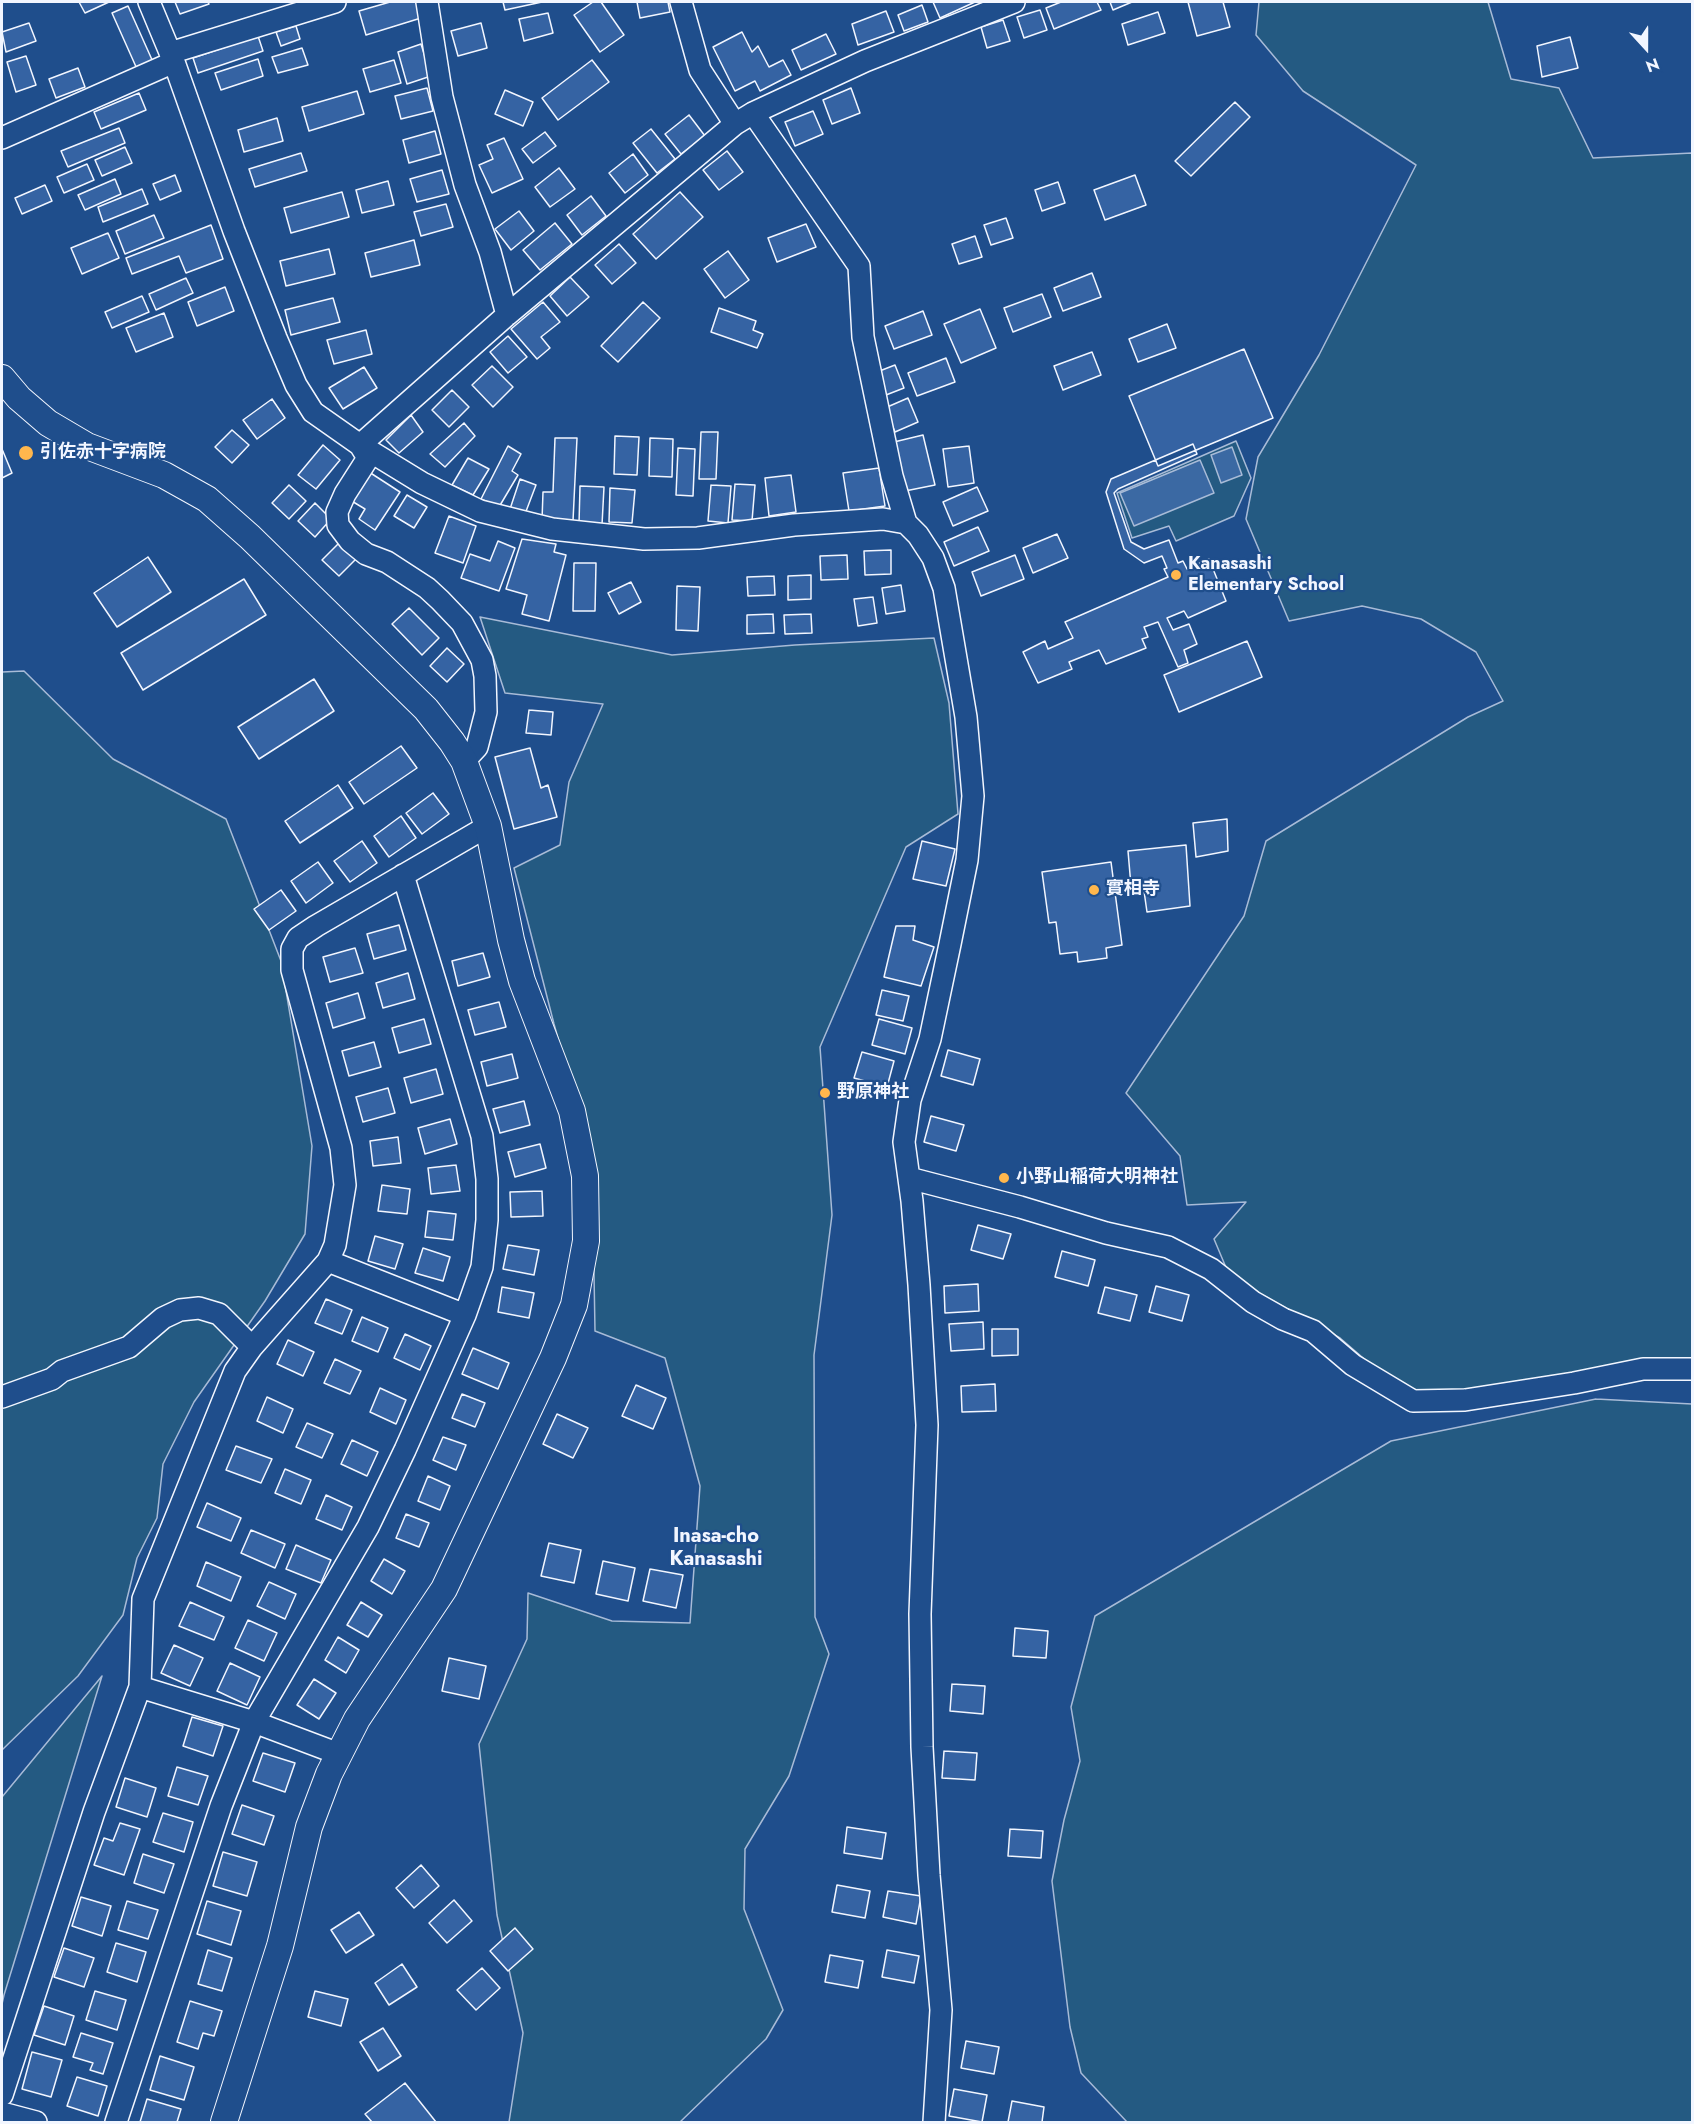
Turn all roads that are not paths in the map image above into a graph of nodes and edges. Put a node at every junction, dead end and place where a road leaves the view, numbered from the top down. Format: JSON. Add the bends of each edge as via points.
{"nodes":[{"id":1,"x":149,"y":2,"type":"edge"},
{"id":2,"x":335,"y":2,"type":"edge"},
{"id":3,"x":427,"y":2,"type":"edge"},
{"id":4,"x":681,"y":2,"type":"edge"},
{"id":5,"x":1014,"y":2,"type":"edge"},
{"id":6,"x":172,"y":58,"type":"junction"},
{"id":7,"x":753,"y":113,"type":"junction"},
{"id":8,"x":735,"y":124,"type":"junction"},
{"id":9,"x":2,"y":138,"type":"edge"},
{"id":10,"x":507,"y":315,"type":"junction"},
{"id":11,"x":2,"y":378,"type":"edge"},
{"id":12,"x":360,"y":445,"type":"junction"},
{"id":13,"x":906,"y":523,"type":"junction"},
{"id":14,"x":464,"y":761,"type":"junction"},
{"id":15,"x":488,"y":826,"type":"junction"},
{"id":16,"x":403,"y":875,"type":"junction"},
{"id":17,"x":909,"y":1178,"type":"junction"},
{"id":18,"x":328,"y":1261,"type":"junction"},
{"id":19,"x":465,"y":1316,"type":"junction"},
{"id":20,"x":252,"y":1347,"type":"junction"},
{"id":21,"x":1692,"y":1369,"type":"edge"},
{"id":22,"x":2,"y":1397,"type":"edge"},
{"id":23,"x":140,"y":1687,"type":"junction"},
{"id":24,"x":254,"y":1722,"type":"junction"},
{"id":25,"x":339,"y":1754,"type":"junction"},
{"id":26,"x":2,"y":2095,"type":"edge"},
{"id":27,"x":2,"y":2113,"type":"edge"},
{"id":28,"x":36,"y":2122,"type":"edge"},
{"id":29,"x":116,"y":2122,"type":"edge"},
{"id":30,"x":224,"y":2122,"type":"edge"},
{"id":31,"x":934,"y":2122,"type":"edge"}],
"edges":[{"from":1,"to":6,"type":"street"},
{"from":2,"to":6,"type":"street"},
{"from":3,"to":10,"type":"street","via":[[442,97],[465,185],[490,252]]},
{"from":4,"to":8,"type":"street","via":[[700,70]]},
{"from":5,"to":7,"type":"street","via":[[865,61]]},
{"from":6,"to":9,"type":"street"},
{"from":6,"to":12,"type":"street","via":[[238,242],[296,385],[313,412]]},
{"from":7,"to":8,"type":"street"},
{"from":7,"to":13,"type":"street","via":[[859,266],[863,337],[892,476]]},
{"from":8,"to":10,"type":"street"},
{"from":10,"to":12,"type":"street"},
{"from":11,"to":14,"type":"street","via":[[48,423],[87,446],[164,475],[207,499],[426,709]]},
{"from":12,"to":13,"type":"street","via":[[422,483],[480,511],[552,529],[644,539],[698,538],[794,525],[883,519]]},
{"from":12,"to":14,"type":"street","via":[[368,458],[345,494],[337,512],[338,525],[366,554],[387,562],[440,600],[462,624],[482,660],[486,712],[477,747]]},
{"from":13,"to":17,"type":"street","via":[[933,558],[944,588],[966,717],[973,796],[967,860],[950,944],[930,1039],[910,1100],[904,1142]]},
{"from":14,"to":15,"type":"street"},
{"from":15,"to":16,"type":"street"},
{"from":15,"to":25,"type":"street","via":[[522,981],[572,1111],[585,1176],[586,1241],[574,1305],[557,1347],[449,1579],[357,1719]]},
{"from":16,"to":18,"type":"street","via":[[316,926],[298,938],[292,949],[292,970],[341,1148],[345,1185],[335,1245]]},
{"from":16,"to":19,"type":"street","via":[[482,1136],[487,1220],[482,1268]]},
{"from":17,"to":21,"type":"street","via":[[1168,1247],[1211,1269],[1253,1302],[1313,1331],[1353,1365],[1413,1401],[1465,1400],[1643,1369]]},
{"from":17,"to":31,"type":"street","via":[[927,1425],[920,1614],[929,1875],[941,2010]]},
{"from":18,"to":19,"type":"street"},
{"from":18,"to":20,"type":"street"},
{"from":19,"to":24,"type":"street","via":[[368,1527]]},
{"from":20,"to":22,"type":"street","via":[[219,1314],[199,1308],[180,1310],[163,1318],[129,1347]]},
{"from":20,"to":23,"type":"street","via":[[235,1371],[143,1599]]},
{"from":23,"to":24,"type":"street"},
{"from":23,"to":26,"type":"street","via":[[94,1812]]},
{"from":24,"to":25,"type":"street"},
{"from":24,"to":29,"type":"street","via":[[220,1806]]},
{"from":25,"to":30,"type":"street","via":[[309,1827],[280,1946]]},
{"from":27,"to":28,"type":"street"}]}
